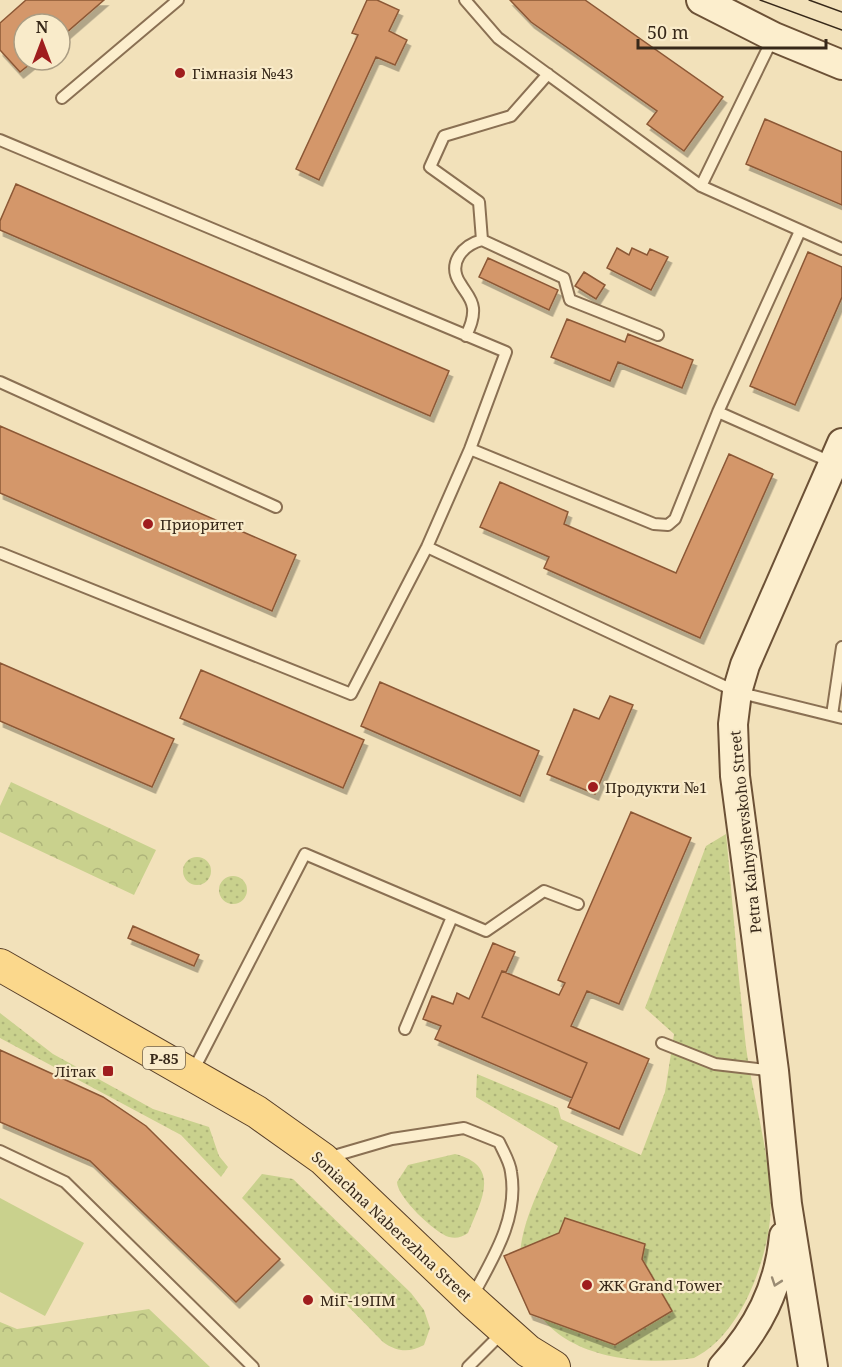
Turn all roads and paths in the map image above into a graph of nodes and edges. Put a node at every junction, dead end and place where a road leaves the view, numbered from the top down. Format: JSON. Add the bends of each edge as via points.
{"nodes":[{"id":1,"x":178,"y":0,"type":"edge"},
{"id":2,"x":465,"y":0,"type":"edge"},
{"id":3,"x":701,"y":0,"type":"edge"},
{"id":4,"x":774,"y":37,"type":"junction"},
{"id":5,"x":842,"y":65,"type":"edge"},
{"id":6,"x":548,"y":74,"type":"junction"},
{"id":7,"x":62,"y":98,"type":"dead end"},
{"id":8,"x":0,"y":140,"type":"edge"},
{"id":9,"x":701,"y":186,"type":"junction"},
{"id":10,"x":800,"y":231,"type":"junction"},
{"id":11,"x":482,"y":240,"type":"junction"},
{"id":12,"x":842,"y":249,"type":"edge"},
{"id":13,"x":658,"y":335,"type":"dead end"},
{"id":14,"x":466,"y":336,"type":"junction"},
{"id":15,"x":0,"y":382,"type":"edge"},
{"id":16,"x":718,"y":412,"type":"junction"},
{"id":17,"x":470,"y":449,"type":"junction"},
{"id":18,"x":838,"y":453,"type":"edge"},
{"id":19,"x":276,"y":507,"type":"dead end"},
{"id":20,"x":427,"y":547,"type":"junction"},
{"id":21,"x":0,"y":553,"type":"edge"},
{"id":22,"x":842,"y":647,"type":"edge"},
{"id":23,"x":737,"y":692,"type":"junction"},
{"id":24,"x":837,"y":716,"type":"edge"},
{"id":25,"x":578,"y":904,"type":"dead end"},
{"id":26,"x":452,"y":917,"type":"junction"},
{"id":27,"x":0,"y":965,"type":"edge"},
{"id":28,"x":405,"y":1029,"type":"dead end"},
{"id":29,"x":662,"y":1043,"type":"dead end"},
{"id":30,"x":774,"y":1071,"type":"junction"},
{"id":31,"x":192,"y":1074,"type":"junction"},
{"id":32,"x":0,"y":1151,"type":"edge"},
{"id":33,"x":323,"y":1159,"type":"junction"},
{"id":34,"x":788,"y":1204,"type":"junction"},
{"id":35,"x":471,"y":1300,"type":"junction"},
{"id":36,"x":505,"y":1331,"type":"junction"},
{"id":37,"x":541,"y":1362,"type":"edge"},
{"id":38,"x":254,"y":1367,"type":"edge"},
{"id":39,"x":468,"y":1367,"type":"edge"},
{"id":40,"x":723,"y":1367,"type":"edge"},
{"id":41,"x":813,"y":1367,"type":"edge"}],
"edges":[{"from":1,"to":7,"type":"lane"},
{"from":2,"to":6,"type":"lane","via":[[498,38]]},
{"from":3,"to":4,"type":"main road"},
{"from":4,"to":5,"type":"main road"},
{"from":4,"to":9,"type":"lane"},
{"from":6,"to":9,"type":"lane"},
{"from":6,"to":11,"type":"lane","via":[[511,116],[444,136],[430,167],[479,202]]},
{"from":8,"to":14,"type":"lane"},
{"from":9,"to":10,"type":"lane"},
{"from":10,"to":12,"type":"lane"},
{"from":10,"to":16,"type":"lane"},
{"from":11,"to":13,"type":"lane","via":[[564,278],[570,300]]},
{"from":11,"to":14,"type":"lane","via":[[465,248],[456,264],[459,282],[473,307]]},
{"from":14,"to":17,"type":"lane","via":[[506,352]]},
{"from":15,"to":19,"type":"lane"},
{"from":16,"to":17,"type":"lane","via":[[675,519],[663,526]]},
{"from":16,"to":18,"type":"lane"},
{"from":17,"to":20,"type":"lane"},
{"from":18,"to":23,"type":"main road","name":"Petra Kalnyshevskoho Street","via":[[745,665]]},
{"from":20,"to":21,"type":"lane","via":[[351,694]]},
{"from":20,"to":23,"type":"lane"},
{"from":22,"to":24,"type":"lane"},
{"from":23,"to":24,"type":"lane"},
{"from":23,"to":30,"type":"main road","name":"Petra Kalnyshevskoho Street","via":[[733,724],[735,776]]},
{"from":25,"to":26,"type":"lane","via":[[544,891],[486,931]]},
{"from":26,"to":28,"type":"lane"},
{"from":26,"to":31,"type":"lane","via":[[304,854]]},
{"from":27,"to":31,"type":"main road","name":"Soniachna Naberezhna Street","number":"Р-85"},
{"from":29,"to":30,"type":"lane","via":[[715,1064]]},
{"from":30,"to":34,"type":"main road","name":"Petra Kalnyshevskoho Street"},
{"from":31,"to":33,"type":"main road","name":"Soniachna Naberezhna Street","number":"Р-85","via":[[257,1112]]},
{"from":32,"to":38,"type":"lane","via":[[65,1182]]},
{"from":33,"to":35,"type":"main road","name":"Soniachna Naberezhna Street","number":"Р-85"},
{"from":33,"to":35,"type":"lane","via":[[392,1139],[464,1128],[499,1142],[511,1170],[513,1205],[500,1245]]},
{"from":34,"to":40,"type":"main road","one_way":true,"via":[[781,1267],[771,1295],[747,1338]]},
{"from":34,"to":41,"type":"main road"},
{"from":35,"to":36,"type":"main road","name":"Soniachna Naberezhna Street","number":"Р-85"},
{"from":36,"to":37,"type":"main road","name":"Soniachna Naberezhna Street","number":"Р-85"},
{"from":36,"to":39,"type":"lane"}]}
